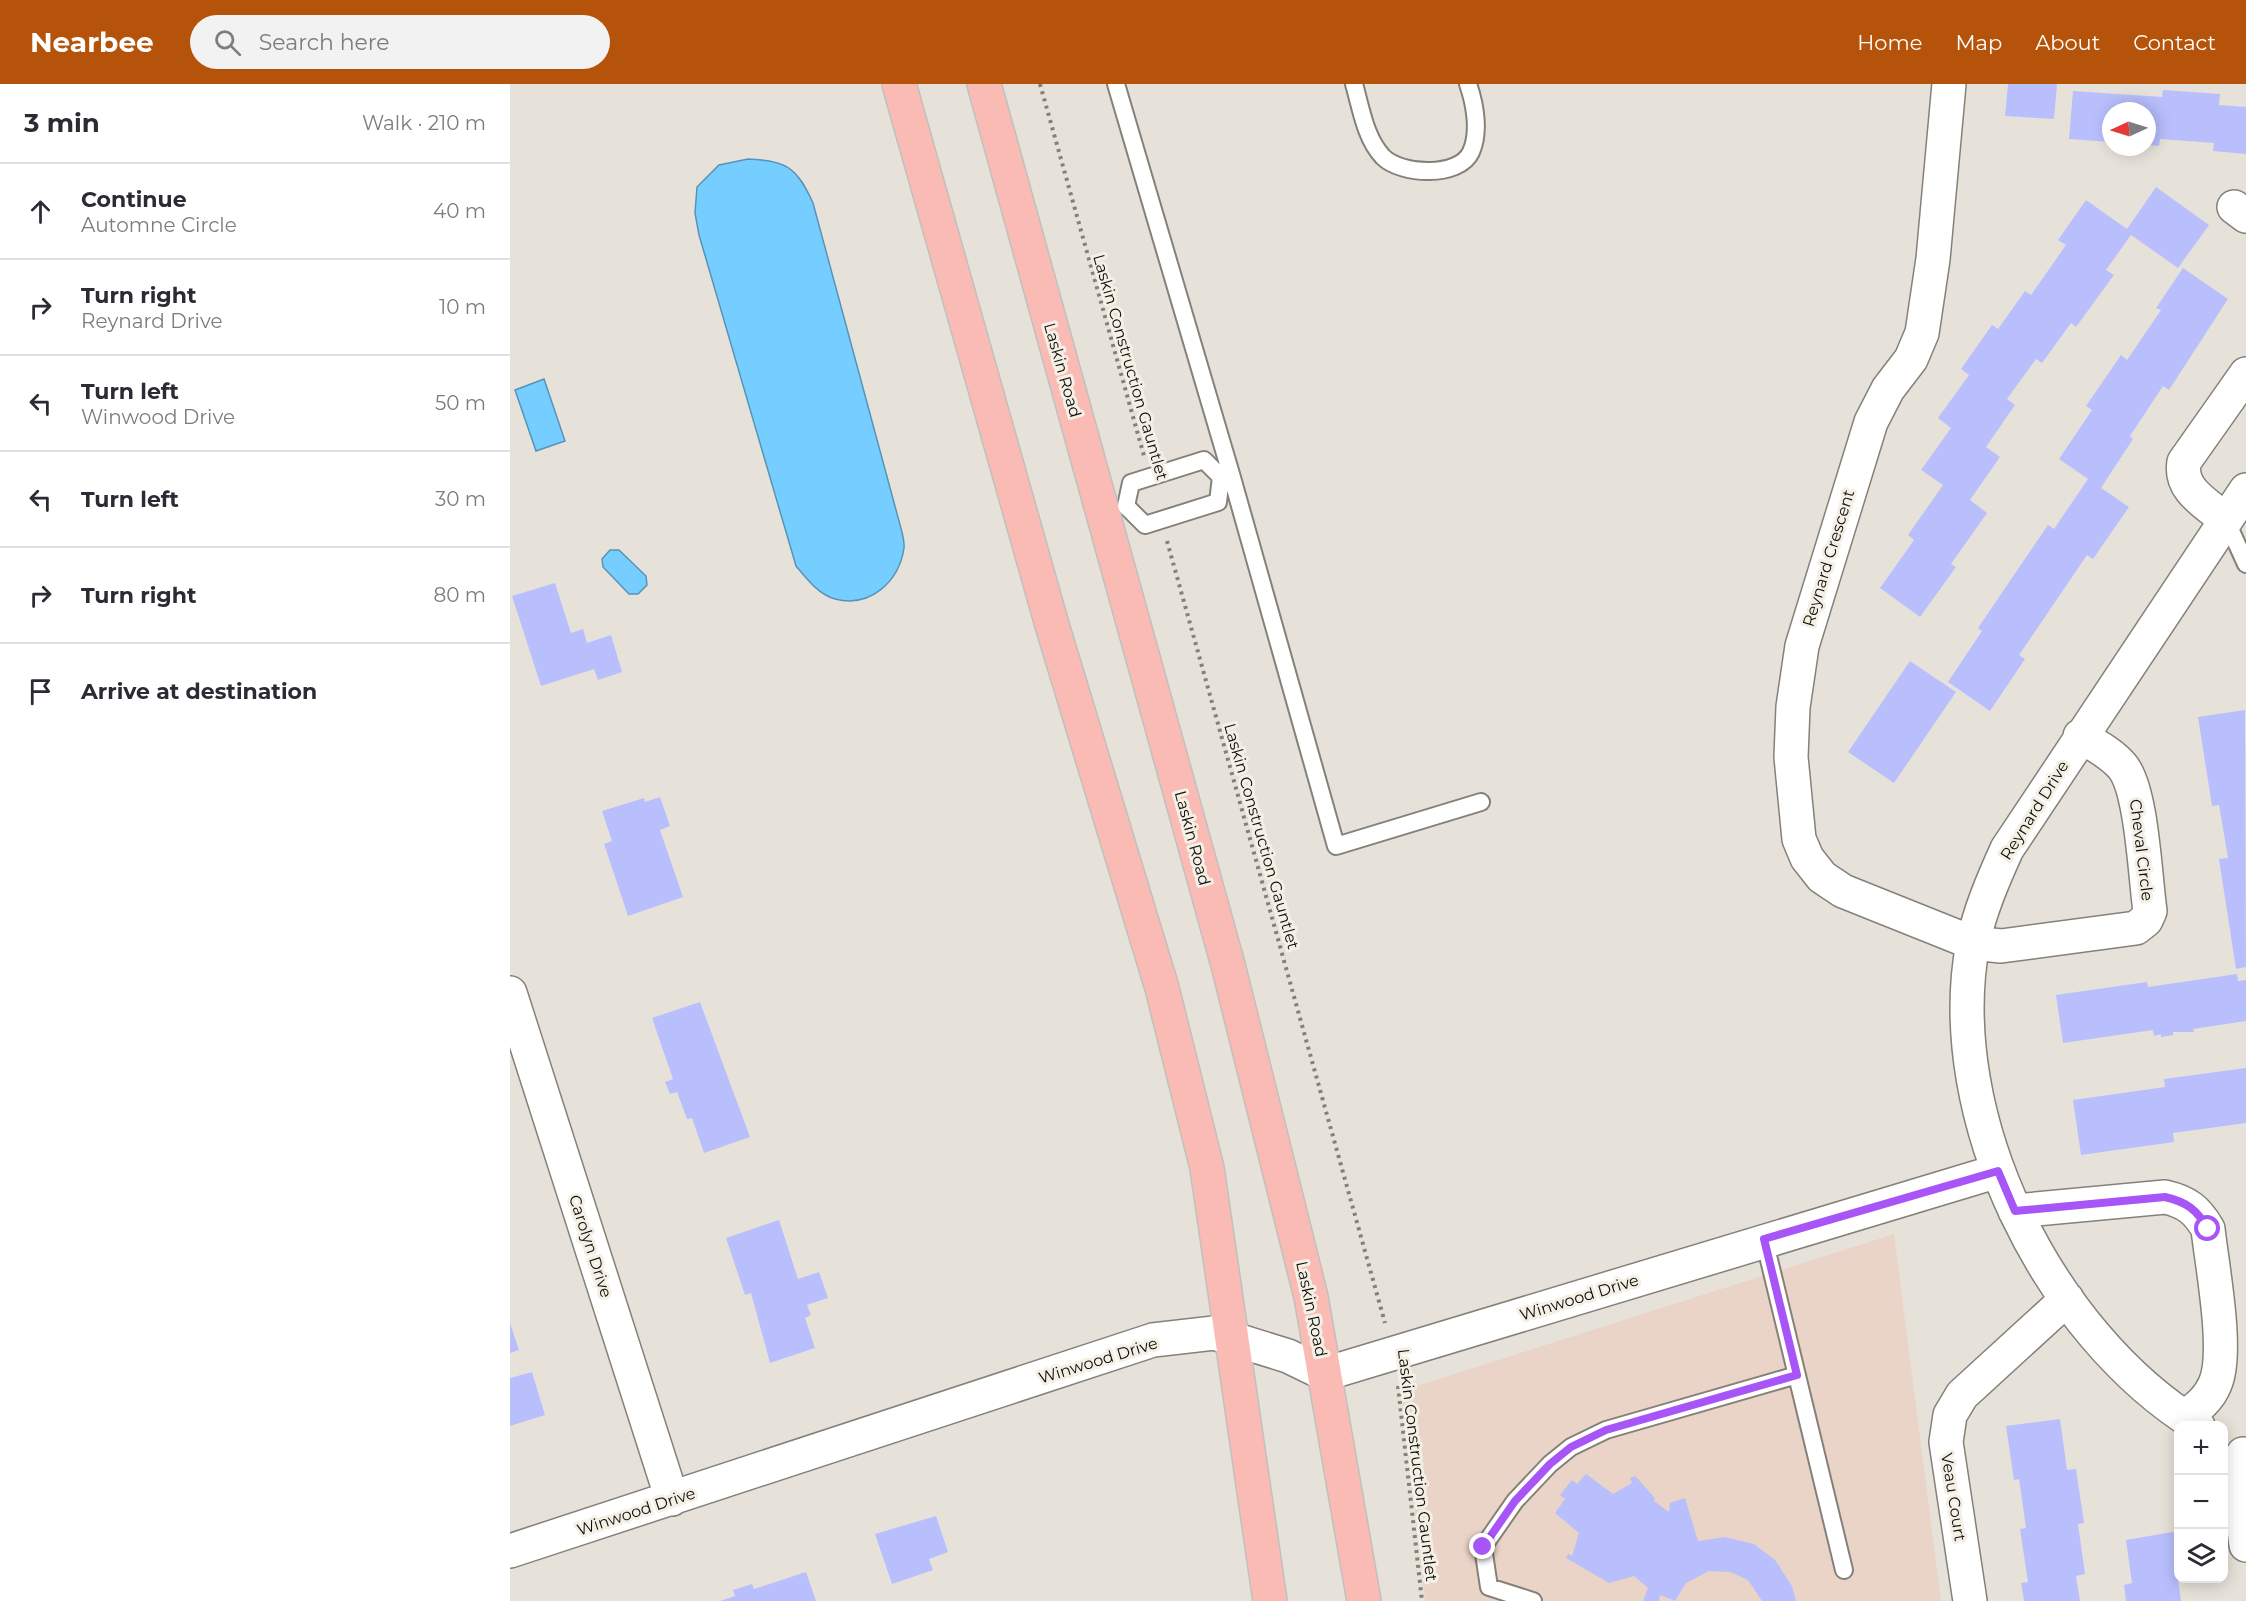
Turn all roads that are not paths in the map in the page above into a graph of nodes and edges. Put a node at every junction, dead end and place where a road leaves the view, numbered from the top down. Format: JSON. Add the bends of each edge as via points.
{"nodes":[{"id":1,"x":898,"y":84,"type":"edge"},
{"id":2,"x":984,"y":84,"type":"edge"},
{"id":3,"x":1116,"y":84,"type":"edge"},
{"id":4,"x":1354,"y":84,"type":"edge"},
{"id":5,"x":1468,"y":84,"type":"edge"},
{"id":6,"x":1949,"y":84,"type":"edge"},
{"id":7,"x":2246,"y":374,"type":"edge"},
{"id":8,"x":1226,"y":476,"type":"junction"},
{"id":9,"x":2246,"y":490,"type":"edge"},
{"id":10,"x":1115,"y":510,"type":"junction"},
{"id":11,"x":2226,"y":520,"type":"junction"},
{"id":12,"x":2246,"y":564,"type":"edge"},
{"id":13,"x":2080,"y":736,"type":"junction"},
{"id":14,"x":1481,"y":802,"type":"dead end"},
{"id":15,"x":1973,"y":943,"type":"junction"},
{"id":16,"x":510,"y":993,"type":"edge"},
{"id":17,"x":1998,"y":1171,"type":"junction"},
{"id":18,"x":2015,"y":1211,"type":"junction"},
{"id":19,"x":1764,"y":1239,"type":"junction"},
{"id":20,"x":2067,"y":1299,"type":"junction"},
{"id":21,"x":1233,"y":1338,"type":"junction"},
{"id":22,"x":1325,"y":1374,"type":"junction"},
{"id":23,"x":1797,"y":1375,"type":"junction"},
{"id":24,"x":2191,"y":1421,"type":"edge"},
{"id":25,"x":2238,"y":1450,"type":"edge"},
{"id":26,"x":672,"y":1499,"type":"junction"},
{"id":27,"x":2246,"y":1545,"type":"edge"},
{"id":28,"x":510,"y":1551,"type":"edge"},
{"id":29,"x":1844,"y":1570,"type":"dead end"},
{"id":30,"x":1270,"y":1601,"type":"edge"},
{"id":31,"x":1364,"y":1601,"type":"edge"},
{"id":32,"x":1533,"y":1601,"type":"edge"},
{"id":33,"x":1970,"y":1601,"type":"edge"}],
"edges":[{"from":1,"to":21,"type":"main road","via":[[1052,625],[1162,988],[1207,1168]]},
{"from":2,"to":10,"type":"main road","name":"Laskin Road"},
{"from":3,"to":8,"type":"lane"},
{"from":4,"to":5,"type":"lane","via":[[1368,132],[1384,157],[1401,168],[1426,172],[1453,167],[1470,154],[1476,130]]},
{"from":6,"to":15,"type":"street","name":"Reynard Crescent","via":[[1922,333],[1911,359],[1888,389],[1871,422],[1856,467],[1802,646],[1791,757],[1799,839],[1822,877],[1843,891]]},
{"from":7,"to":11,"type":"street","via":[[2184,462],[2182,475],[2186,485]]},
{"from":8,"to":10,"type":"lane","via":[[1204,460],[1131,483]]},
{"from":8,"to":10,"type":"lane","via":[[1218,502],[1145,525]]},
{"from":8,"to":14,"type":"lane","via":[[1336,846]]},
{"from":9,"to":11,"type":"street","name":"Reynard Drive"},
{"from":10,"to":22,"type":"main road","name":"Laskin Road","via":[[1311,1297]]},
{"from":11,"to":12,"type":"lane"},
{"from":11,"to":13,"type":"street","name":"Reynard Drive"},
{"from":13,"to":15,"type":"street","name":"Reynard Drive","via":[[2007,849],[1987,894]]},
{"from":13,"to":15,"type":"street","name":"Cheval Circle","via":[[2123,766],[2134,786],[2150,910],[2146,920],[2136,928],[2001,946]]},
{"from":15,"to":17,"type":"street","name":"Reynard Drive","via":[[1969,1037],[1976,1096]]},
{"from":16,"to":26,"type":"street","name":"Carolyn Drive"},
{"from":17,"to":18,"type":"street","name":"Reynard Drive"},
{"from":17,"to":19,"type":"street","name":"Winwood Drive"},
{"from":18,"to":20,"type":"street","name":"Reynard Drive"},
{"from":18,"to":24,"type":"street","via":[[2165,1197],[2184,1201],[2199,1212],[2208,1229],[2221,1359],[2215,1385]]},
{"from":19,"to":22,"type":"street","name":"Winwood Drive"},
{"from":19,"to":23,"type":"lane"},
{"from":20,"to":24,"type":"street","name":"Reynard Drive","via":[[2107,1348]]},
{"from":20,"to":33,"type":"street","name":"Veau Court","via":[[1962,1395],[1950,1415],[1946,1442]]},
{"from":21,"to":22,"type":"street","name":"Winwood Drive","via":[[1288,1356]]},
{"from":21,"to":26,"type":"street","name":"Winwood Drive","via":[[1214,1333],[1153,1340]]},
{"from":21,"to":30,"type":"main road"},
{"from":22,"to":31,"type":"main road","name":"Laskin Road"},
{"from":23,"to":29,"type":"lane"},
{"from":23,"to":32,"type":"lane","via":[[1606,1430],[1571,1447],[1550,1464],[1515,1501],[1483,1547],[1489,1587]]},
{"from":25,"to":27,"type":"street"},
{"from":26,"to":28,"type":"street","name":"Winwood Drive"}]}
